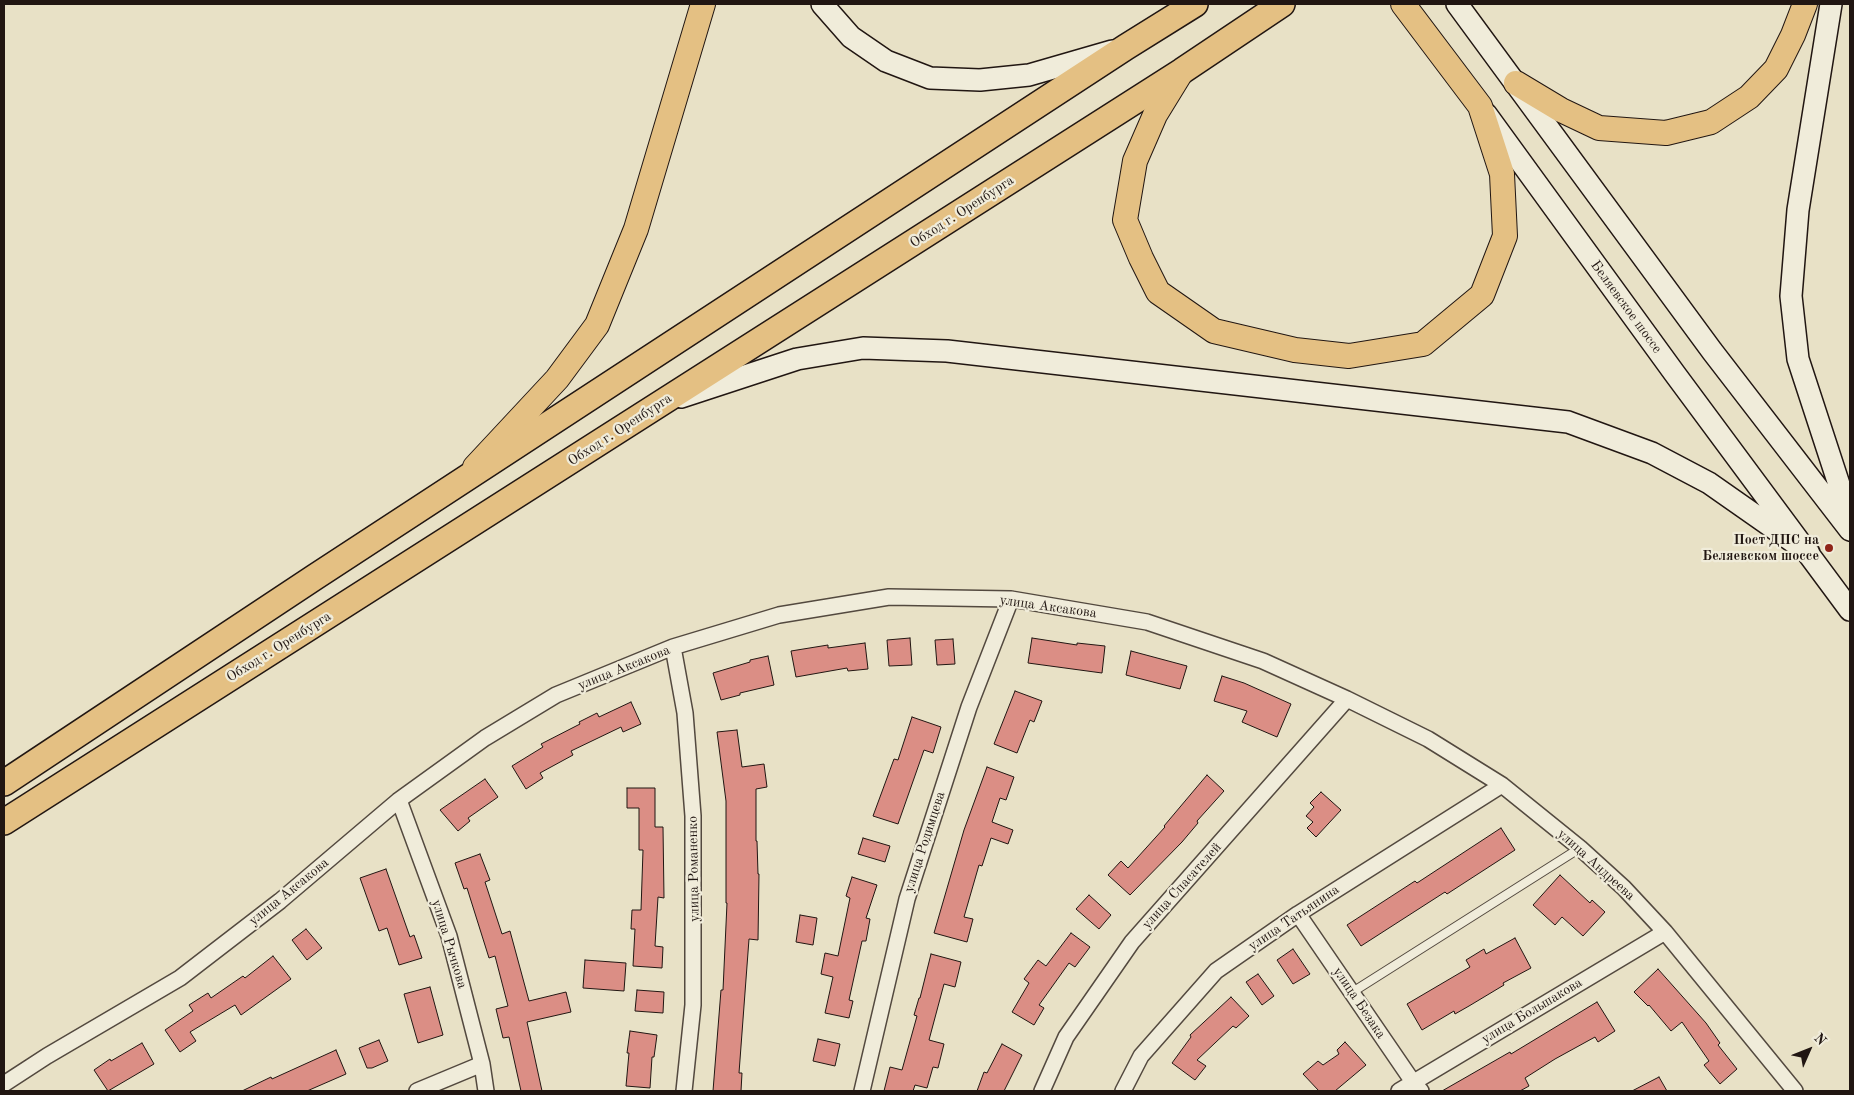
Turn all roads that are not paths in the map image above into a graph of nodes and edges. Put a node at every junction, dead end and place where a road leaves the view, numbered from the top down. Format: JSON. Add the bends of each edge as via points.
{"nodes":[{"id":1,"x":703,"y":4,"type":"edge"},
{"id":2,"x":822,"y":4,"type":"edge"},
{"id":3,"x":1195,"y":4,"type":"edge"},
{"id":4,"x":1282,"y":4,"type":"edge"},
{"id":5,"x":1403,"y":4,"type":"edge"},
{"id":6,"x":1457,"y":4,"type":"edge"},
{"id":7,"x":1805,"y":4,"type":"edge"},
{"id":8,"x":1831,"y":4,"type":"edge"},
{"id":9,"x":1126,"y":47,"type":"junction"},
{"id":10,"x":1182,"y":71,"type":"junction"},
{"id":11,"x":1516,"y":83,"type":"junction"},
{"id":12,"x":1480,"y":106,"type":"junction"},
{"id":13,"x":660,"y":404,"type":"junction"},
{"id":14,"x":461,"y":482,"type":"junction"},
{"id":15,"x":1850,"y":518,"type":"edge"},
{"id":16,"x":1850,"y":530,"type":"edge"},
{"id":17,"x":1809,"y":553,"type":"junction"},
{"id":18,"x":1011,"y":599,"type":"junction"},
{"id":19,"x":1850,"y":610,"type":"edge"},
{"id":20,"x":673,"y":647,"type":"junction"},
{"id":21,"x":1347,"y":699,"type":"junction"},
{"id":22,"x":4,"y":783,"type":"edge"},
{"id":23,"x":1502,"y":785,"type":"junction"},
{"id":24,"x":399,"y":800,"type":"junction"},
{"id":25,"x":4,"y":822,"type":"edge"},
{"id":26,"x":1580,"y":848,"type":"junction"},
{"id":27,"x":1298,"y":914,"type":"junction"},
{"id":28,"x":1665,"y":932,"type":"junction"},
{"id":29,"x":1352,"y":993,"type":"junction"},
{"id":30,"x":482,"y":1064,"type":"junction"},
{"id":31,"x":4,"y":1084,"type":"edge"},
{"id":32,"x":1417,"y":1087,"type":"edge"},
{"id":33,"x":1788,"y":1089,"type":"edge"},
{"id":34,"x":417,"y":1091,"type":"edge"},
{"id":35,"x":486,"y":1091,"type":"edge"},
{"id":36,"x":684,"y":1091,"type":"edge"},
{"id":37,"x":862,"y":1091,"type":"edge"},
{"id":38,"x":1042,"y":1091,"type":"edge"},
{"id":39,"x":1123,"y":1091,"type":"edge"},
{"id":40,"x":1399,"y":1091,"type":"edge"}],
"edges":[{"from":1,"to":14,"type":"main road","via":[[636,229],[597,325],[558,379]]},
{"from":2,"to":9,"type":"main road","via":[[851,37],[886,61],[930,78],[980,80],[1029,75]]},
{"from":3,"to":9,"type":"highway"},
{"from":4,"to":10,"type":"highway","name":"Обход г. Оренбурга"},
{"from":5,"to":12,"type":"main road","name":"Беляевское шоссе"},
{"from":6,"to":11,"type":"main road"},
{"from":7,"to":11,"type":"main road","via":[[1776,69],[1749,97],[1711,122],[1666,133],[1599,128]]},
{"from":8,"to":15,"type":"main road","via":[[1798,210],[1791,296],[1798,359]]},
{"from":9,"to":14,"type":"highway"},
{"from":10,"to":12,"type":"main road","via":[[1155,115],[1135,161],[1125,220],[1158,292],[1214,331],[1295,350],[1349,356],[1423,344],[1482,295],[1504,236],[1502,174]]},
{"from":10,"to":13,"type":"highway","name":"Обход г. Оренбурга"},
{"from":11,"to":16,"type":"main road","via":[[1712,352]]},
{"from":12,"to":17,"type":"main road","name":"Беляевское шоссе"},
{"from":13,"to":17,"type":"main road","via":[[797,359],[863,348],[947,351],[1568,422],[1652,452],[1708,483]]},
{"from":13,"to":25,"type":"highway","name":"Обход г. Оренбурга"},
{"from":14,"to":22,"type":"highway"},
{"from":17,"to":19,"type":"main road","name":"Беляевское шоссе"},
{"from":18,"to":20,"type":"street","name":"улица Аксакова","via":[[888,597],[779,615]]},
{"from":18,"to":21,"type":"street","name":"улица Аксакова","via":[[1147,622],[1263,661]]},
{"from":18,"to":37,"type":"street","name":"улица Родимцева","via":[[969,707],[907,899]]},
{"from":20,"to":24,"type":"street","name":"улица Аксакова","via":[[556,695],[485,738]]},
{"from":20,"to":36,"type":"street","name":"улица Романенко","via":[[685,713],[693,816],[693,1005]]},
{"from":21,"to":23,"type":"street","name":"улица Андреева","via":[[1428,739]]},
{"from":21,"to":38,"type":"street","name":"улица Спасателей","via":[[1132,942],[1066,1037]]},
{"from":23,"to":26,"type":"street","name":"улица Андреева"},
{"from":23,"to":27,"type":"street","name":"улица Татьянина"},
{"from":24,"to":30,"type":"street","name":"улица Рычкова","via":[[449,936]]},
{"from":24,"to":31,"type":"street","name":"улица Аксакова","via":[[280,901],[180,978]]},
{"from":26,"to":28,"type":"street","name":"улица Андреева"},
{"from":26,"to":29,"type":"lane"},
{"from":27,"to":29,"type":"street","name":"улица Безака"},
{"from":27,"to":39,"type":"street","name":"улица Татьянина","via":[[1216,971],[1142,1056]]},
{"from":28,"to":32,"type":"street","name":"улица Большакова"},
{"from":28,"to":33,"type":"street","name":"улица Андреева"},
{"from":29,"to":32,"type":"street","name":"улица Безака"},
{"from":30,"to":34,"type":"street"},
{"from":30,"to":35,"type":"street","name":"улица Рычкова"},
{"from":32,"to":40,"type":"street","name":"улица Большакова"}]}
